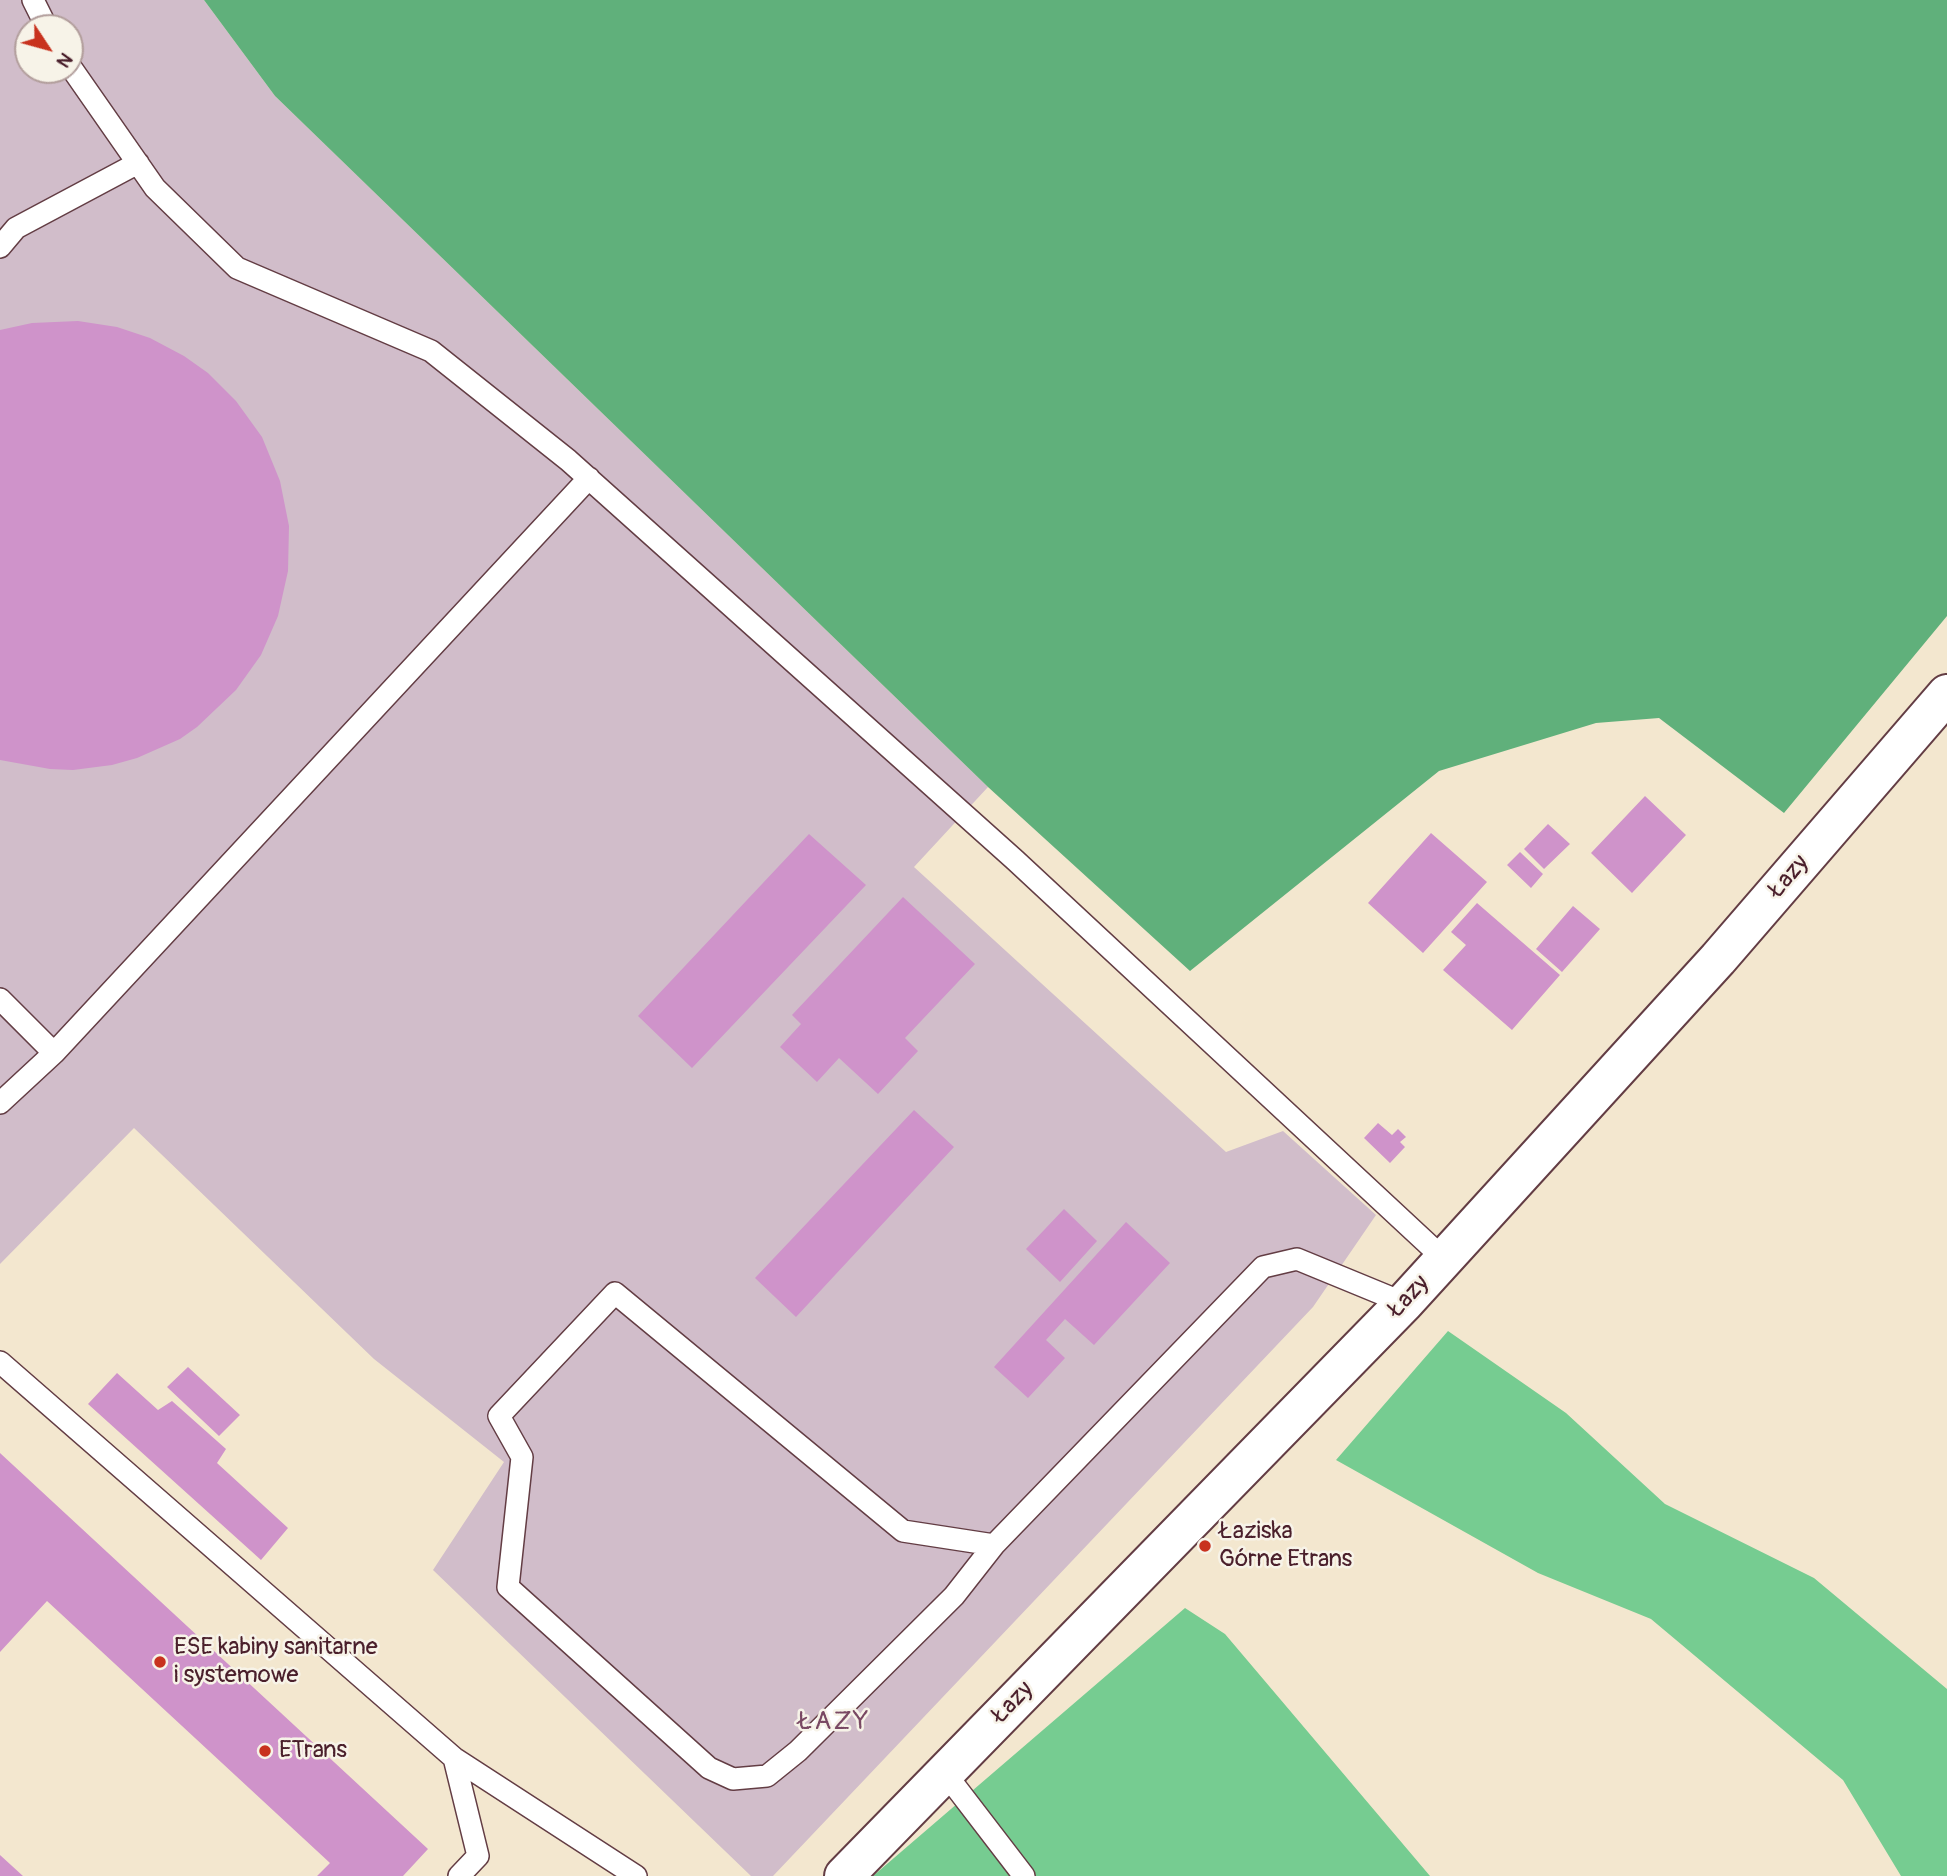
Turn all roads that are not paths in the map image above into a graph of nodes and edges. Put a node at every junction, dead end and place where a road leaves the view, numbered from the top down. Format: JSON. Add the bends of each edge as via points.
{"nodes":[{"id":1,"x":83,"y":84,"type":"edge"},
{"id":2,"x":138,"y":163,"type":"junction"},
{"id":3,"x":0,"y":247,"type":"edge"},
{"id":4,"x":589,"y":478,"type":"junction"},
{"id":5,"x":1947,"y":694,"type":"edge"},
{"id":6,"x":0,"y":999,"type":"edge"},
{"id":7,"x":54,"y":1053,"type":"junction"},
{"id":8,"x":0,"y":1103,"type":"edge"},
{"id":9,"x":1444,"y":1259,"type":"junction"},
{"id":10,"x":1404,"y":1303,"type":"junction"},
{"id":11,"x":0,"y":1362,"type":"edge"},
{"id":12,"x":994,"y":1545,"type":"junction"},
{"id":13,"x":454,"y":1758,"type":"junction"},
{"id":14,"x":945,"y":1773,"type":"junction"},
{"id":15,"x":459,"y":1876,"type":"edge"},
{"id":16,"x":636,"y":1876,"type":"edge"},
{"id":17,"x":844,"y":1876,"type":"edge"},
{"id":18,"x":1024,"y":1876,"type":"edge"}],
"edges":[{"from":1,"to":2,"type":"lane"},
{"from":2,"to":3,"type":"lane","via":[[16,228]]},
{"from":2,"to":4,"type":"lane","via":[[155,188],[236,268],[431,351]]},
{"from":4,"to":7,"type":"lane"},
{"from":4,"to":9,"type":"lane","via":[[1015,860]]},
{"from":5,"to":9,"type":"street","name":"Łazy","via":[[1708,969]]},
{"from":6,"to":7,"type":"lane"},
{"from":7,"to":8,"type":"lane"},
{"from":9,"to":10,"type":"street","name":"Łazy"},
{"from":10,"to":12,"type":"lane","via":[[1297,1259],[1263,1267]]},
{"from":10,"to":14,"type":"street","name":"Łazy"},
{"from":11,"to":13,"type":"lane"},
{"from":12,"to":12,"type":"lane","via":[[954,1596],[798,1751],[767,1776],[733,1779],[709,1768],[508,1587],[522,1457],[499,1416],[615,1293],[903,1531]]},
{"from":13,"to":15,"type":"lane","via":[[478,1856]]},
{"from":13,"to":16,"type":"lane"},
{"from":14,"to":17,"type":"street","name":"Łazy"},
{"from":14,"to":18,"type":"lane"}]}
